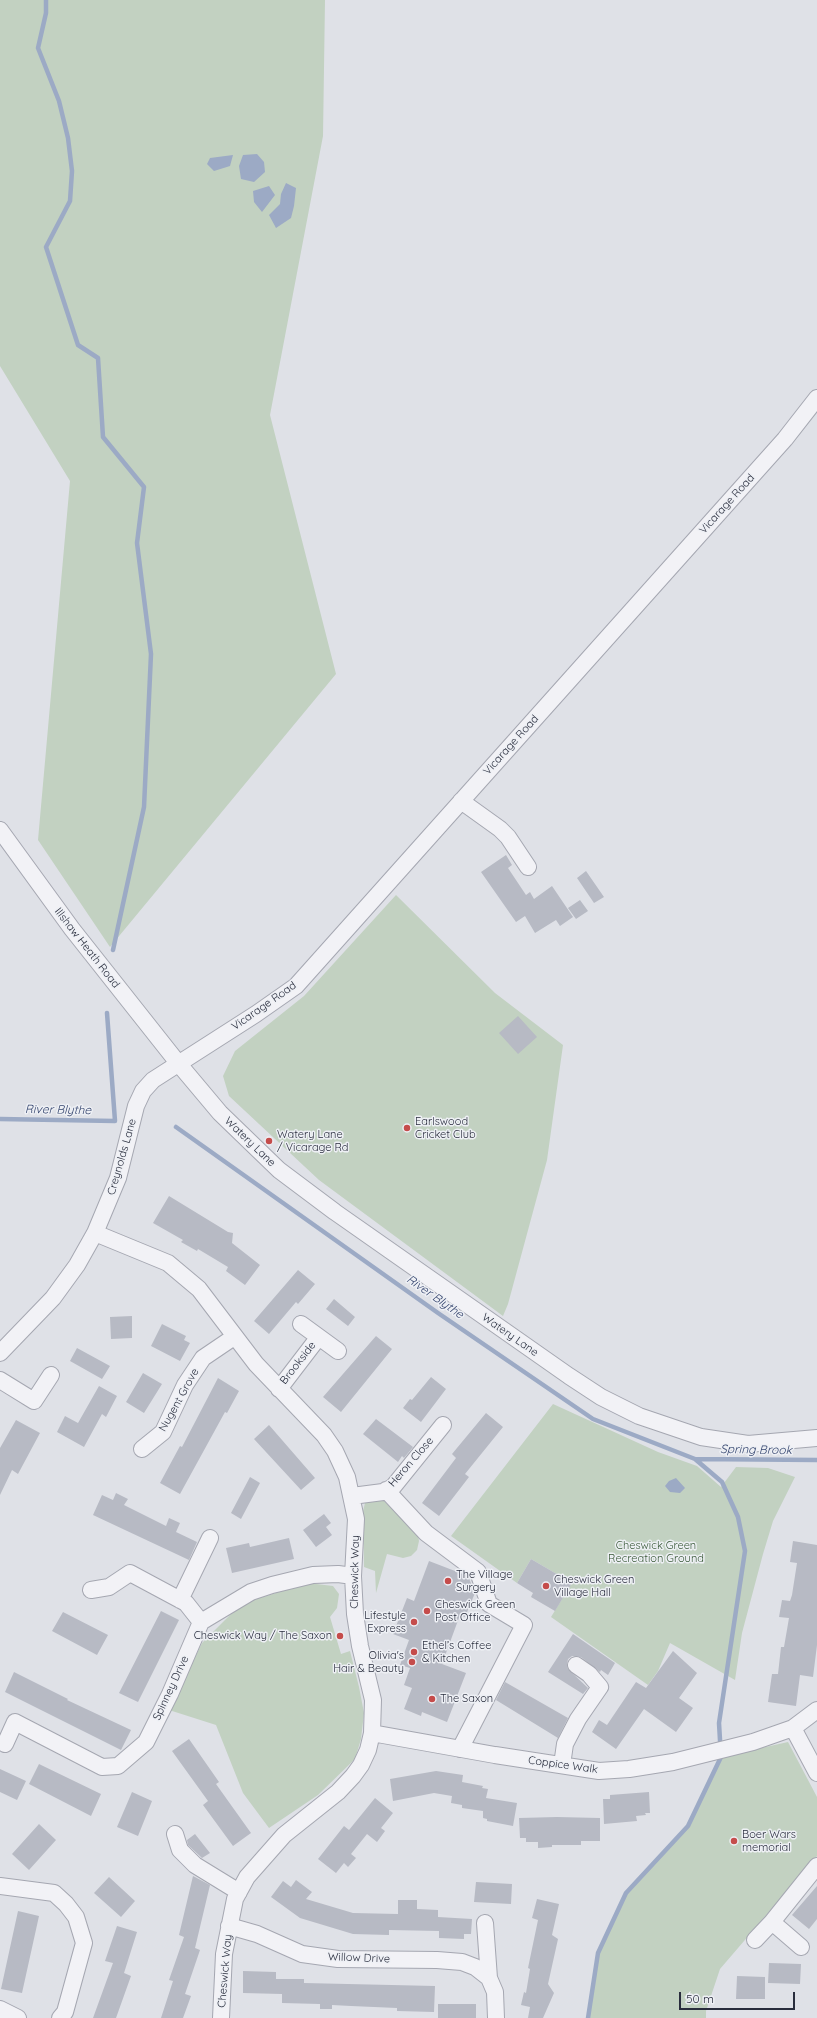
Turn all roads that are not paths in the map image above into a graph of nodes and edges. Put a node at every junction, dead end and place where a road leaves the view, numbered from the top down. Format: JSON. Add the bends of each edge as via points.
{"nodes":[{"id":1,"x":817,"y":398,"type":"edge"},
{"id":2,"x":461,"y":801,"type":"junction"},
{"id":3,"x":0,"y":830,"type":"edge"},
{"id":4,"x":528,"y":867,"type":"dead end"},
{"id":5,"x":178,"y":1063,"type":"junction"},
{"id":6,"x":95,"y":1233,"type":"junction"},
{"id":7,"x":300,"y":1324,"type":"dead end"},
{"id":8,"x":234,"y":1336,"type":"junction"},
{"id":9,"x":318,"y":1338,"type":"junction"},
{"id":10,"x":338,"y":1351,"type":"dead end"},
{"id":11,"x":0,"y":1353,"type":"edge"},
{"id":12,"x":51,"y":1375,"type":"dead end"},
{"id":13,"x":0,"y":1380,"type":"edge"},
{"id":14,"x":279,"y":1389,"type":"junction"},
{"id":15,"x":443,"y":1425,"type":"dead end"},
{"id":16,"x":817,"y":1438,"type":"edge"},
{"id":17,"x":142,"y":1449,"type":"dead end"},
{"id":18,"x":386,"y":1490,"type":"junction"},
{"id":19,"x":352,"y":1496,"type":"junction"},
{"id":20,"x":210,"y":1538,"type":"dead end"},
{"id":21,"x":353,"y":1576,"type":"junction"},
{"id":22,"x":91,"y":1590,"type":"dead end"},
{"id":23,"x":180,"y":1600,"type":"junction"},
{"id":24,"x":201,"y":1622,"type":"junction"},
{"id":25,"x":576,"y":1666,"type":"dead end"},
{"id":26,"x":817,"y":1710,"type":"edge"},
{"id":27,"x":792,"y":1728,"type":"junction"},
{"id":28,"x":372,"y":1733,"type":"junction"},
{"id":29,"x":5,"y":1744,"type":"dead end"},
{"id":30,"x":460,"y":1749,"type":"junction"},
{"id":31,"x":562,"y":1765,"type":"junction"},
{"id":32,"x":817,"y":1773,"type":"edge"},
{"id":33,"x":174,"y":1834,"type":"dead end"},
{"id":34,"x":817,"y":1866,"type":"edge"},
{"id":35,"x":0,"y":1886,"type":"edge"},
{"id":36,"x":239,"y":1892,"type":"junction"},
{"id":37,"x":772,"y":1922,"type":"junction"},
{"id":38,"x":485,"y":1923,"type":"dead end"},
{"id":39,"x":230,"y":1926,"type":"junction"},
{"id":40,"x":755,"y":1940,"type":"dead end"},
{"id":41,"x":801,"y":1947,"type":"dead end"},
{"id":42,"x":489,"y":1978,"type":"junction"},
{"id":43,"x":0,"y":2009,"type":"edge"},
{"id":44,"x":18,"y":2018,"type":"edge"},
{"id":45,"x":60,"y":2018,"type":"edge"},
{"id":46,"x":221,"y":2018,"type":"edge"},
{"id":47,"x":496,"y":2018,"type":"edge"}],
"edges":[{"from":1,"to":2,"type":"street","name":"Vicarage Road","via":[[785,439]]},
{"from":2,"to":4,"type":"street","via":[[500,829]]},
{"from":2,"to":5,"type":"street","name":"Vicarage Road","via":[[296,986]]},
{"from":3,"to":5,"type":"street","name":"Illshaw Heath Road","via":[[72,929]]},
{"from":5,"to":6,"type":"street","name":"Creynolds Lane","via":[[153,1080],[136,1106],[118,1178]]},
{"from":5,"to":16,"type":"street","name":"Watery Lane","via":[[220,1113],[279,1170],[423,1275],[601,1397],[640,1416],[701,1437],[748,1444]]},
{"from":6,"to":8,"type":"street","name":"Cheswick Way","via":[[168,1263],[199,1289]]},
{"from":6,"to":11,"type":"street","name":"Creynolds Lane","via":[[77,1265],[53,1298]]},
{"from":7,"to":9,"type":"street","name":"Brookside"},
{"from":8,"to":14,"type":"street","name":"Cheswick Way"},
{"from":8,"to":17,"type":"street","name":"Nugent Grove","via":[[203,1358],[185,1385],[163,1432]]},
{"from":9,"to":10,"type":"street","name":"Brookside"},
{"from":9,"to":14,"type":"street","name":"Brookside"},
{"from":12,"to":13,"type":"street","via":[[34,1401]]},
{"from":14,"to":19,"type":"street","name":"Cheswick Way","via":[[324,1435],[335,1451],[347,1477]]},
{"from":15,"to":18,"type":"street","name":"Heron Close","via":[[415,1462],[393,1487]]},
{"from":18,"to":19,"type":"street","name":"Heron Close"},
{"from":18,"to":30,"type":"street","via":[[426,1533],[478,1572],[489,1604],[524,1625]]},
{"from":19,"to":21,"type":"street","name":"Cheswick Way","via":[[356,1533]]},
{"from":20,"to":23,"type":"street"},
{"from":21,"to":24,"type":"street","via":[[313,1575],[272,1585],[251,1592]]},
{"from":21,"to":28,"type":"street","name":"Cheswick Way","via":[[357,1630],[373,1700]]},
{"from":22,"to":23,"type":"street","via":[[109,1587],[130,1573]]},
{"from":23,"to":24,"type":"street","via":[[186,1603]]},
{"from":24,"to":29,"type":"street","name":"Spinney Drive","via":[[146,1742],[118,1766],[102,1767],[15,1722]]},
{"from":25,"to":31,"type":"street","via":[[589,1674],[600,1687],[578,1719],[565,1744]]},
{"from":26,"to":27,"type":"street","name":"Coppice Walk"},
{"from":27,"to":31,"type":"street","name":"Coppice Walk","via":[[753,1742],[649,1767],[599,1771]]},
{"from":27,"to":32,"type":"street"},
{"from":28,"to":30,"type":"street","name":"Coppice Walk"},
{"from":28,"to":36,"type":"street","name":"Cheswick Way","via":[[368,1750],[353,1776],[338,1792],[284,1835],[247,1877]]},
{"from":30,"to":31,"type":"street","name":"Coppice Walk"},
{"from":33,"to":36,"type":"street","via":[[180,1850],[195,1865]]},
{"from":34,"to":37,"type":"street"},
{"from":35,"to":45,"type":"street","via":[[54,1893],[76,1917],[84,1944],[65,2012]]},
{"from":36,"to":39,"type":"street","name":"Cheswick Way","via":[[235,1899]]},
{"from":37,"to":40,"type":"street"},
{"from":37,"to":41,"type":"street"},
{"from":38,"to":42,"type":"street"},
{"from":39,"to":42,"type":"street","name":"Willow Drive","via":[[257,1934],[302,1954],[338,1959],[462,1962],[475,1966]]},
{"from":39,"to":46,"type":"street","name":"Cheswick Way","via":[[224,1954]]},
{"from":42,"to":47,"type":"street","via":[[495,1992]]},
{"from":43,"to":44,"type":"street"}]}
